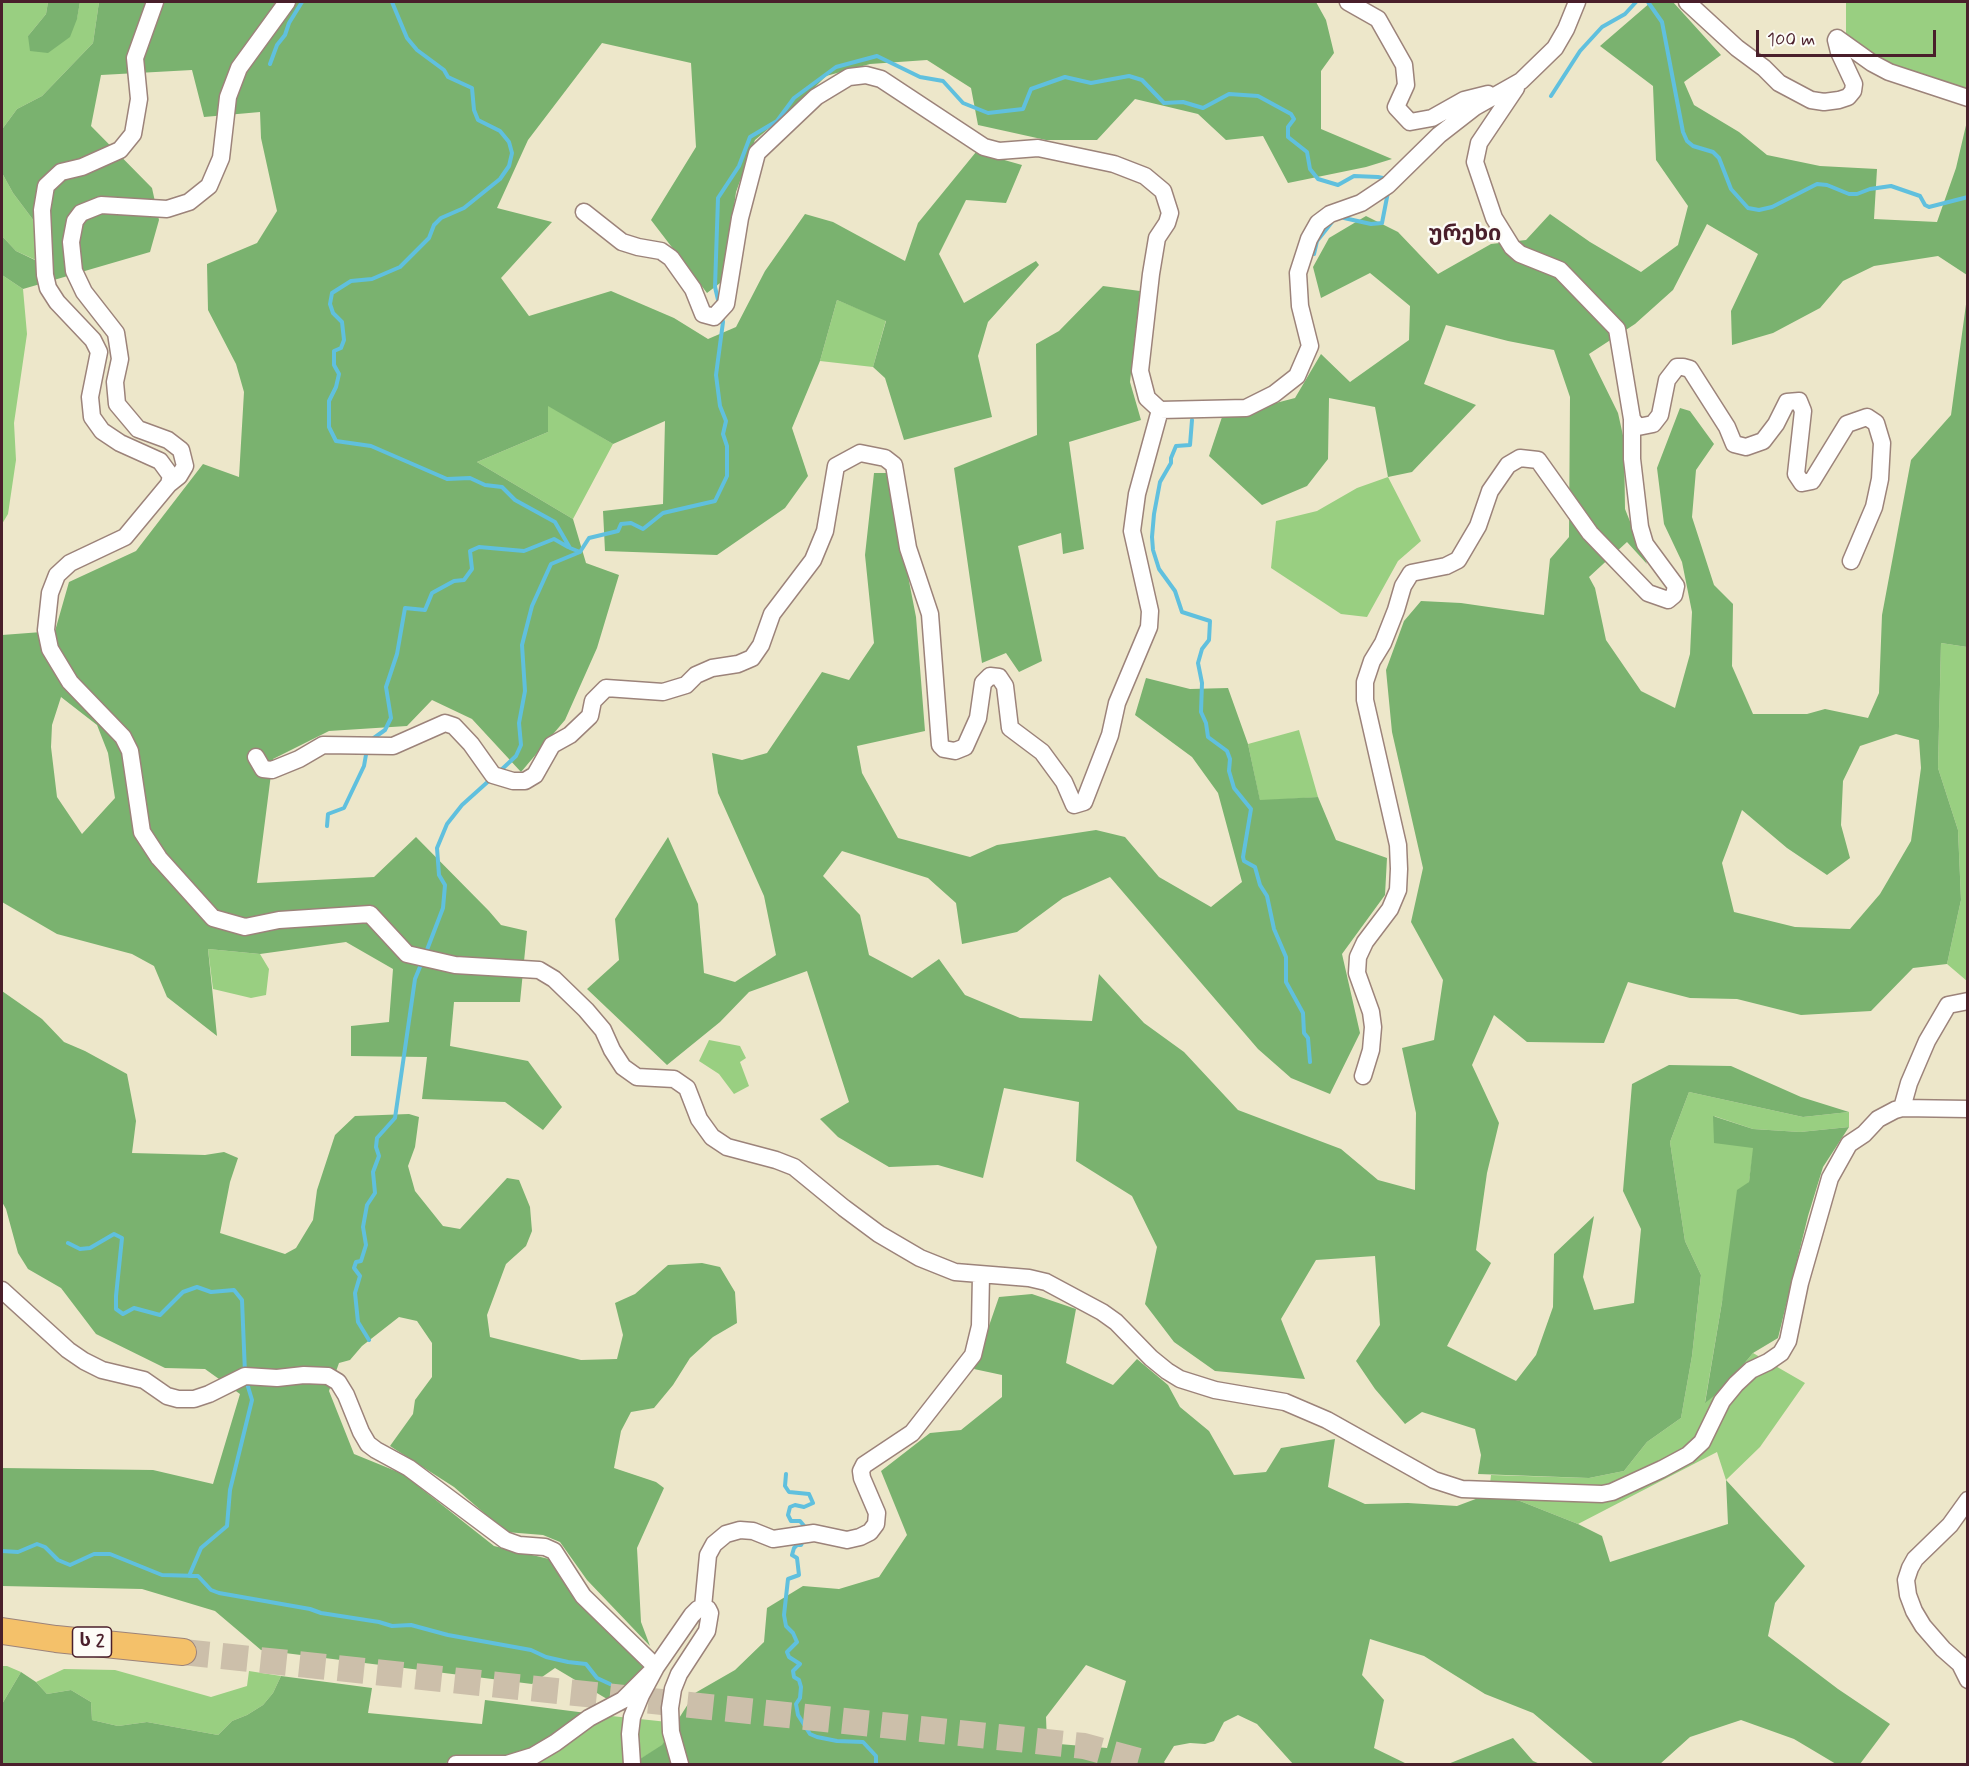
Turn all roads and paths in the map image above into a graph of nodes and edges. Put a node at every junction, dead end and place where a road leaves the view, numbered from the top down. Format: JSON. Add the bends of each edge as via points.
{"nodes":[{"id":1,"x":155,"y":2,"type":"edge"},
{"id":2,"x":287,"y":2,"type":"edge"},
{"id":3,"x":1348,"y":2,"type":"edge"},
{"id":4,"x":1577,"y":2,"type":"edge"},
{"id":5,"x":1687,"y":2,"type":"edge"},
{"id":6,"x":1514,"y":85,"type":"junction"},
{"id":7,"x":1968,"y":98,"type":"edge"},
{"id":8,"x":584,"y":212,"type":"dead end"},
{"id":9,"x":1160,"y":410,"type":"junction"},
{"id":10,"x":1632,"y":419,"type":"junction"},
{"id":11,"x":169,"y":484,"type":"junction"},
{"id":12,"x":1851,"y":561,"type":"dead end"},
{"id":13,"x":256,"y":757,"type":"dead end"},
{"id":14,"x":1968,"y":1001,"type":"edge"},
{"id":15,"x":1363,"y":1077,"type":"dead end"},
{"id":16,"x":1902,"y":1108,"type":"junction"},
{"id":17,"x":1968,"y":1109,"type":"edge"},
{"id":18,"x":981,"y":1275,"type":"junction"},
{"id":19,"x":2,"y":1290,"type":"edge"},
{"id":20,"x":1968,"y":1500,"type":"edge"},
{"id":21,"x":703,"y":1607,"type":"junction"},
{"id":22,"x":2,"y":1631,"type":"edge"},
{"id":23,"x":183,"y":1652,"type":"tunnel mouth"},
{"id":24,"x":656,"y":1667,"type":"junction"},
{"id":25,"x":1968,"y":1680,"type":"edge"},
{"id":26,"x":456,"y":1764,"type":"edge"},
{"id":27,"x":632,"y":1764,"type":"edge"},
{"id":28,"x":680,"y":1764,"type":"edge"}],
"edges":[{"from":1,"to":11,"type":"street","via":[[135,58],[139,99],[133,134],[120,150],[61,172],[46,186],[42,210],[48,288],[99,352],[90,397],[92,417],[102,431],[120,443],[160,461],[171,476]]},
{"from":2,"to":11,"type":"street","via":[[239,68],[228,97],[221,158],[209,186],[189,202],[167,209],[101,206],[81,213],[75,221],[71,242],[74,271],[84,292],[116,333],[120,359],[115,382],[117,404],[138,429],[168,440],[181,450],[185,466]]},
{"from":3,"to":6,"type":"street","via":[[1378,19],[1404,64],[1406,85],[1396,107],[1410,122],[1431,118],[1464,100]]},
{"from":4,"to":6,"type":"street","via":[[1555,48]]},
{"from":5,"to":7,"type":"street","via":[[1779,83],[1811,100],[1839,100],[1848,98],[1853,91],[1837,38],[1889,72]]},
{"from":6,"to":9,"type":"street","via":[[1475,107],[1439,135],[1386,186],[1318,224],[1298,273],[1300,306],[1310,346],[1297,376],[1274,394],[1246,408]]},
{"from":6,"to":10,"type":"street","via":[[1479,143],[1475,162],[1494,218],[1520,255],[1560,270],[1617,329]]},
{"from":8,"to":9,"type":"street","via":[[622,242],[661,251],[671,258],[693,289],[703,314],[714,317],[726,304],[740,218],[757,153],[816,97],[849,77],[866,75],[881,79],[984,147],[999,151],[1038,148],[1114,164],[1145,176],[1164,191],[1170,213],[1157,238],[1140,370],[1148,398]]},
{"from":9,"to":13,"type":"street","via":[[1137,494],[1132,531],[1150,611],[1149,627],[1117,703],[1110,735],[1084,802],[1074,805],[1064,782],[1042,752],[1010,728],[1005,686],[999,677],[990,676],[983,683],[978,718],[965,747],[956,751],[940,746],[930,614],[908,548],[894,465],[885,458],[860,453],[836,466],[825,531],[813,560],[772,614],[752,658],[712,668],[686,685],[663,692],[606,688],[593,701],[590,716],[552,745],[535,775],[525,781],[493,775],[471,744],[454,726],[445,723],[393,746],[323,745],[272,770],[263,769]]},
{"from":10,"to":12,"type":"street","via":[[1638,427],[1653,424],[1660,415],[1667,380],[1677,367],[1683,366],[1690,369],[1734,444],[1746,447],[1762,441],[1787,402],[1799,401],[1803,411],[1796,474],[1802,483],[1812,481],[1847,424],[1867,417],[1876,423],[1882,443],[1880,479],[1874,507]]},
{"from":10,"to":15,"type":"street","via":[[1640,527],[1645,544],[1676,586],[1674,595],[1668,600],[1648,593],[1590,533],[1538,460],[1520,458],[1508,465],[1490,491],[1478,526],[1458,560],[1411,573],[1372,661],[1365,682],[1365,700],[1398,845],[1399,869],[1398,890],[1390,909],[1358,957],[1357,973],[1373,1027]]},
{"from":11,"to":18,"type":"street","via":[[125,537],[70,564],[57,575],[50,593],[46,630],[50,650],[70,682],[123,737],[130,751],[142,832],[159,858],[213,918],[245,927],[279,920],[370,914],[407,954],[454,964],[539,970],[586,1010],[603,1030],[623,1067],[637,1077],[674,1079],[687,1088],[699,1119],[712,1137],[727,1148],[794,1167],[890,1240],[940,1267]]},
{"from":14,"to":16,"type":"street","via":[[1948,1005],[1927,1041]]},
{"from":16,"to":17,"type":"street"},
{"from":16,"to":18,"type":"street","via":[[1878,1119],[1849,1144],[1830,1178],[1788,1341],[1781,1353],[1751,1370],[1736,1384],[1722,1401],[1696,1449],[1662,1469],[1602,1494],[1462,1489],[1443,1484],[1327,1420],[1285,1402],[1215,1390],[1180,1378],[1151,1358],[1116,1322],[1046,1282]]},
{"from":18,"to":21,"type":"street","via":[[980,1326],[973,1355],[912,1433],[864,1465],[861,1471],[877,1513],[870,1532],[847,1540],[814,1533],[785,1539],[753,1531],[726,1534],[708,1555]]},
{"from":19,"to":24,"type":"street","via":[[84,1361],[102,1370],[144,1380],[178,1399],[209,1394],[245,1376],[328,1376],[338,1382],[346,1395],[368,1444],[409,1468],[505,1540],[554,1551],[583,1596]]},
{"from":20,"to":25,"type":"street","via":[[1950,1525],[1915,1559],[1906,1580],[1918,1619],[1960,1664]]},
{"from":21,"to":24,"type":"street","via":[[692,1615]]},
{"from":21,"to":28,"type":"street","via":[[710,1613],[707,1630],[679,1674],[670,1707],[671,1732]]},
{"from":22,"to":23,"type":"highway","number":"ს 2"},
{"from":24,"to":26,"type":"street","via":[[623,1700],[588,1718],[533,1756],[507,1764]]},
{"from":24,"to":27,"type":"street","via":[[633,1717]]}]}
